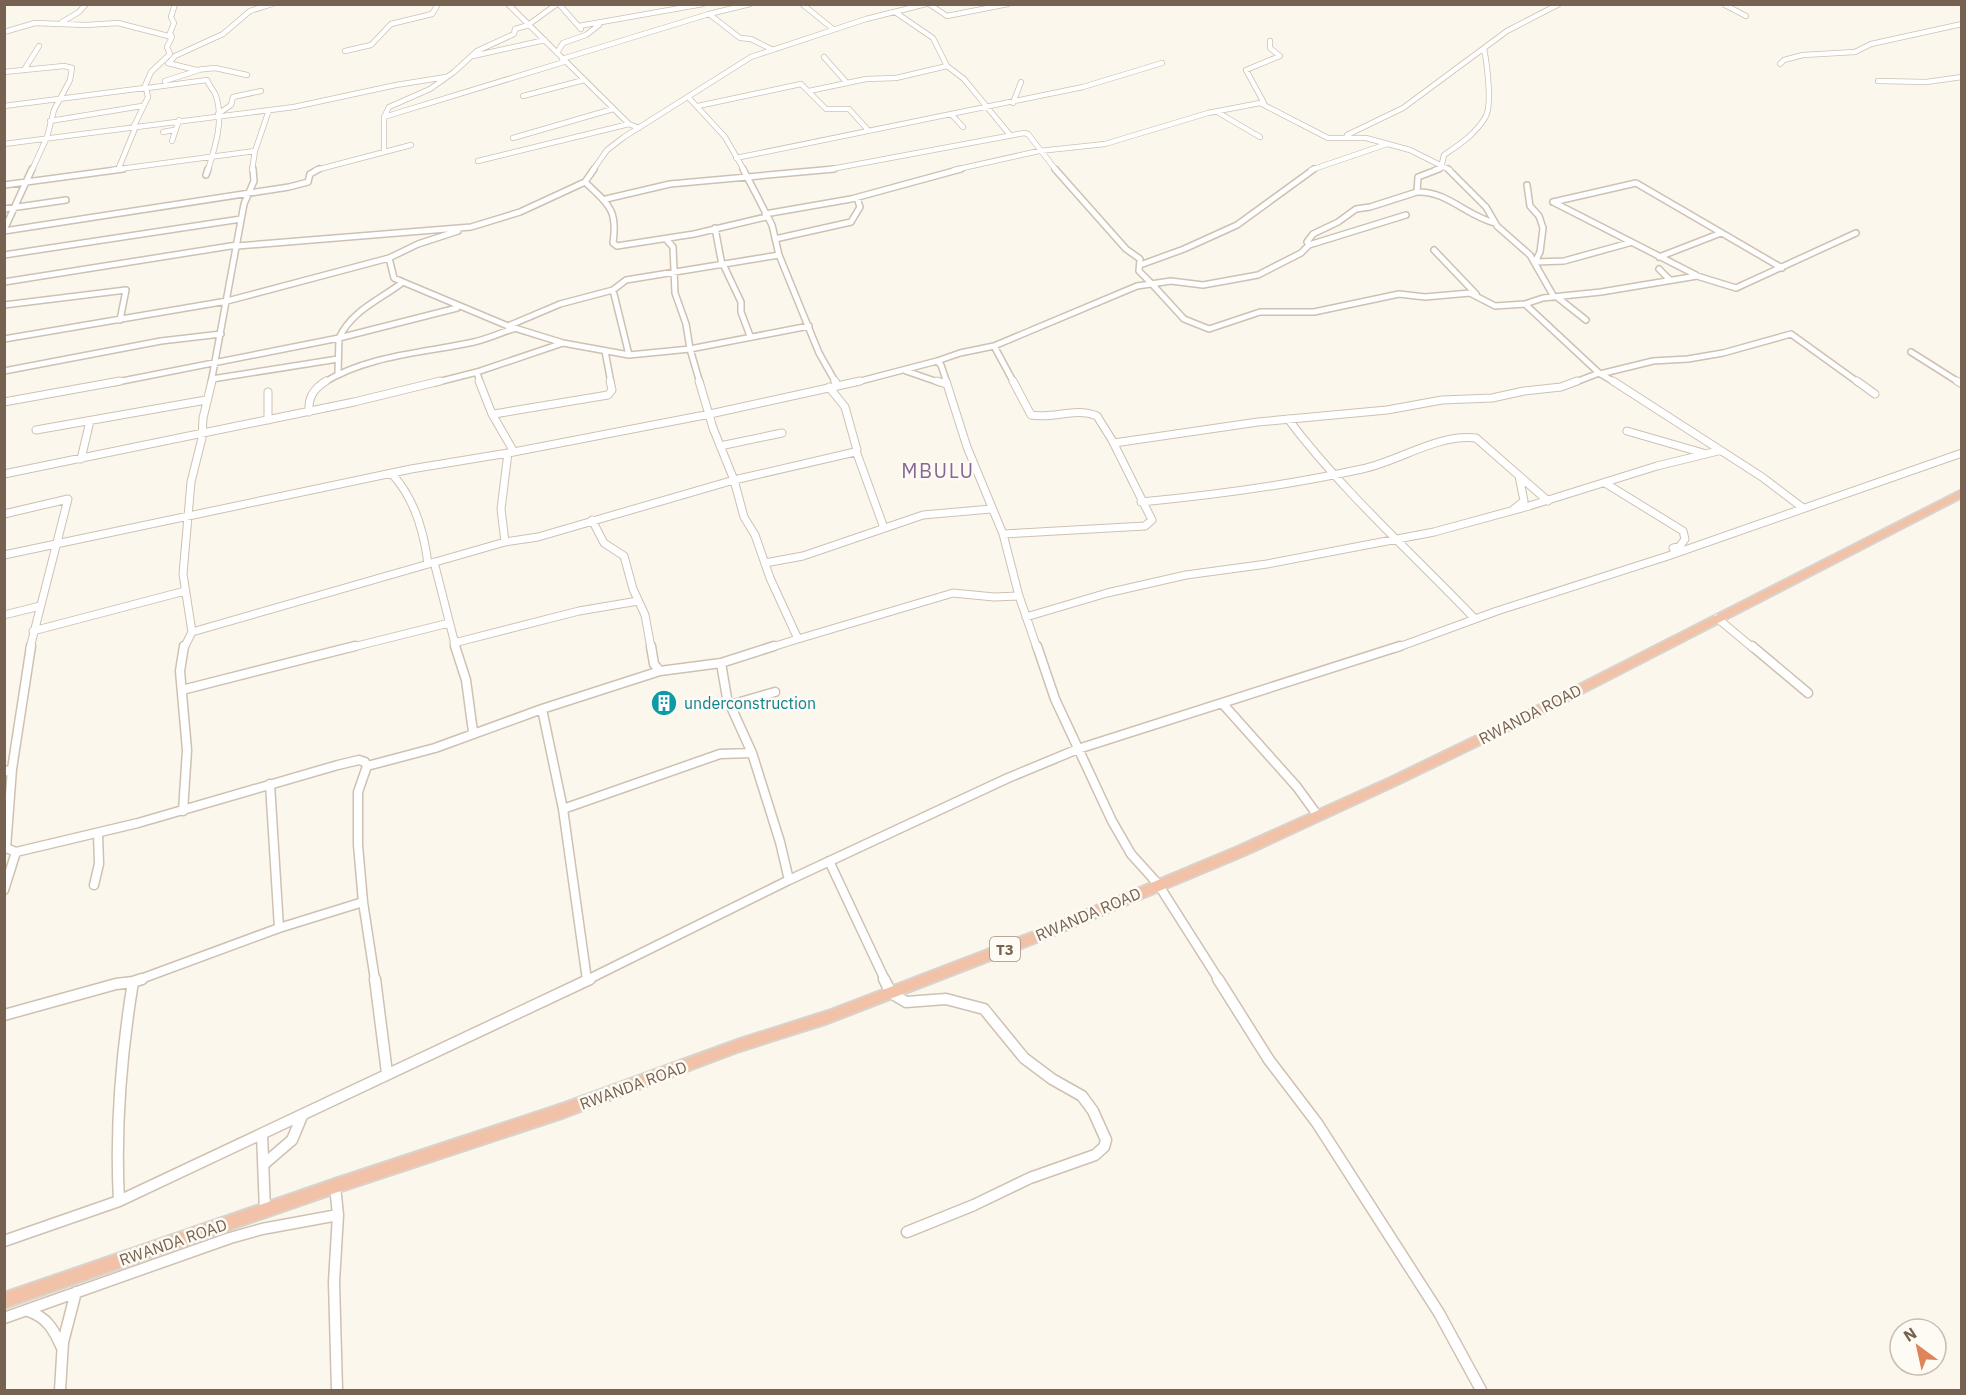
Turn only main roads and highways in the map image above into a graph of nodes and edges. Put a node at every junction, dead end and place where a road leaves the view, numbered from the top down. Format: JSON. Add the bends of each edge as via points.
{"nodes":[{"id":1,"x":1962,"y":493,"type":"edge"},
{"id":2,"x":4,"y":1300,"type":"edge"}],
"edges":[{"from":1,"to":2,"type":"highway","name":"RWANDA ROAD","number":"T3","via":[[1520,720],[1241,851],[1043,934],[828,1017],[565,1110]]}]}
